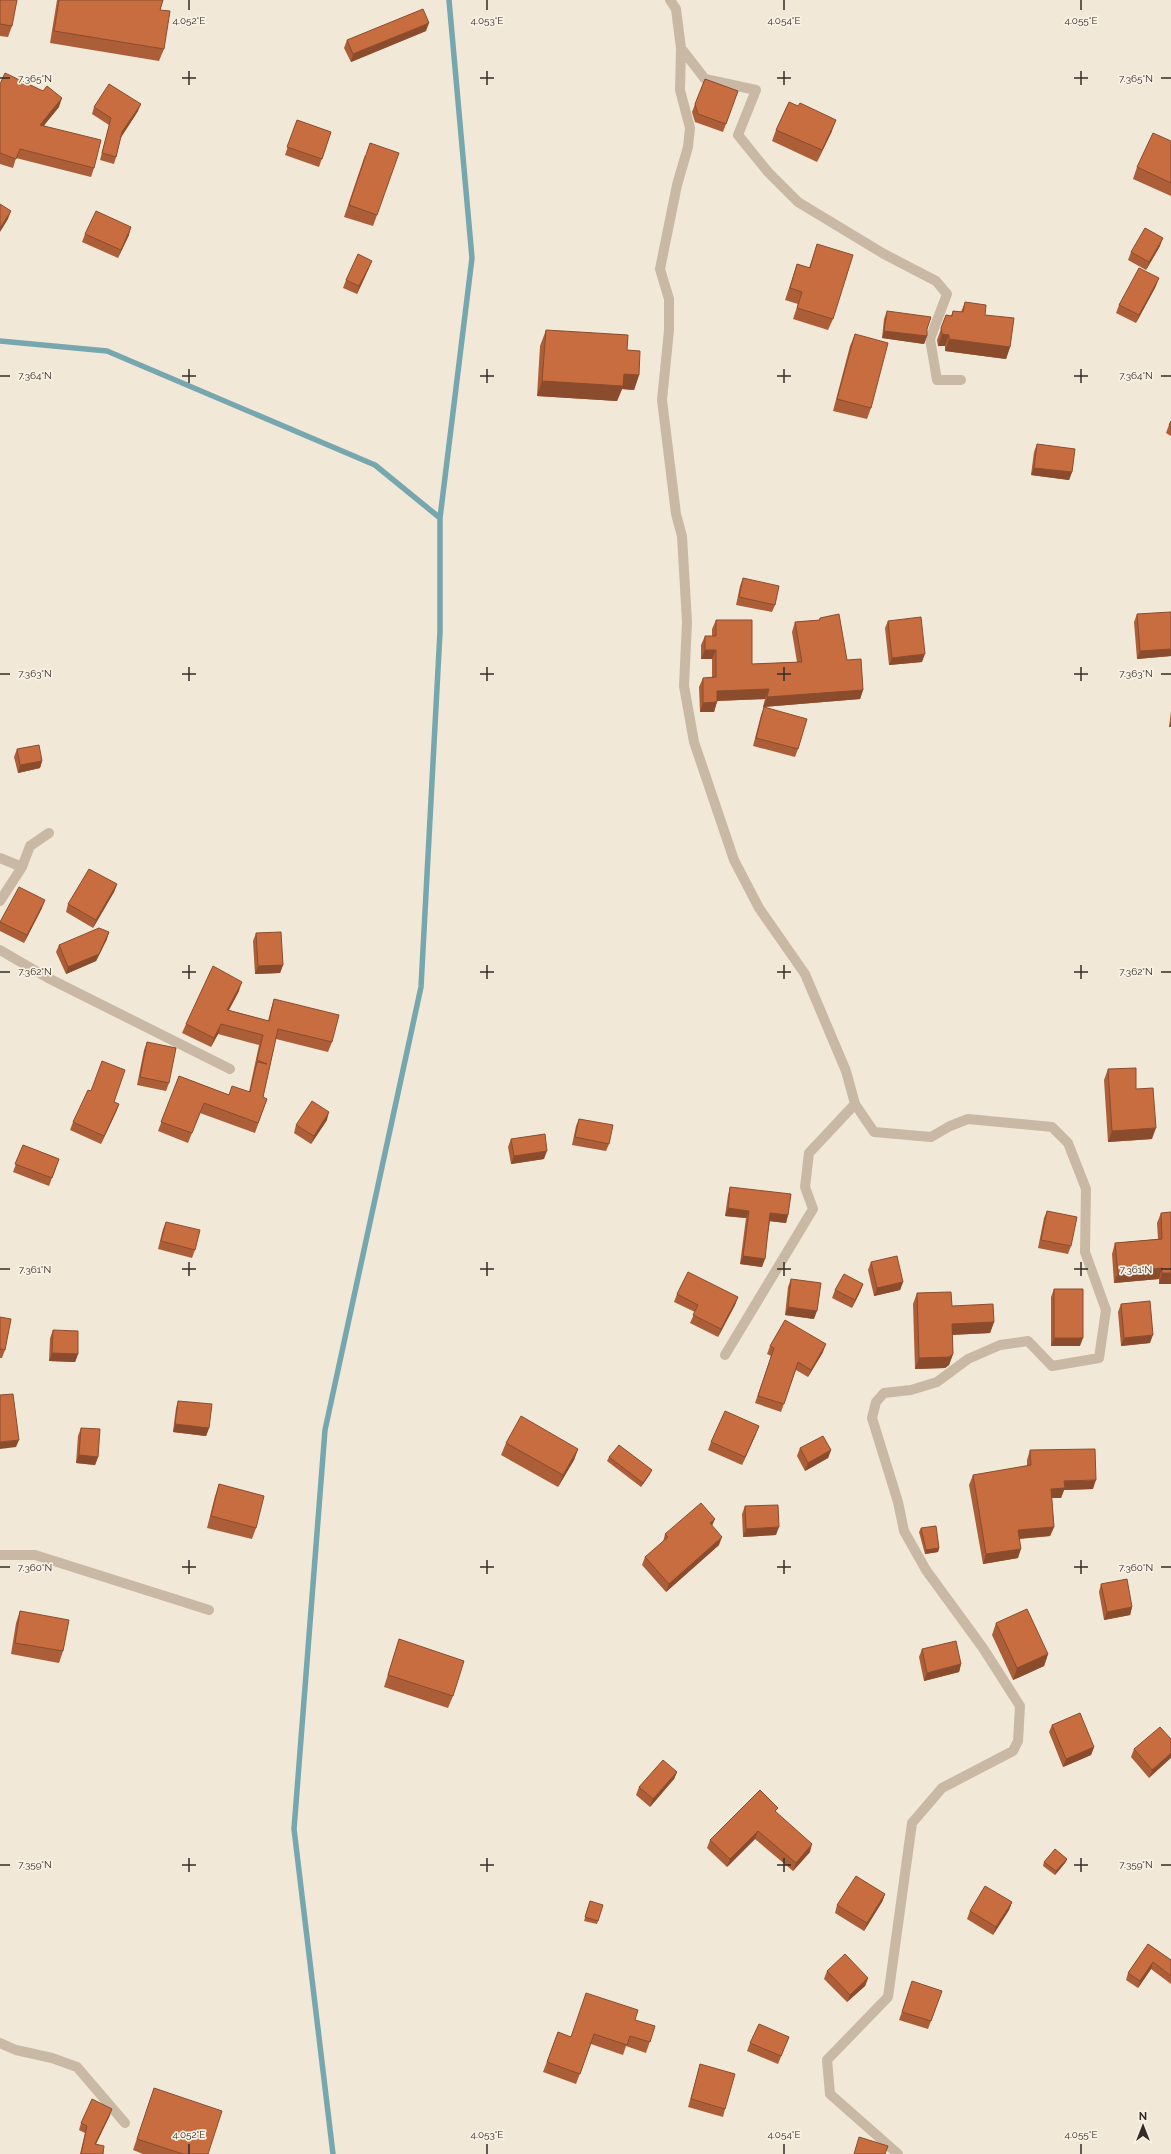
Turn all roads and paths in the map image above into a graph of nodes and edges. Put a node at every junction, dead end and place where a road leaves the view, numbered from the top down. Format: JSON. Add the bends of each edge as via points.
{"nodes":[{"id":1,"x":670,"y":0,"type":"edge"},
{"id":2,"x":681,"y":48,"type":"junction"},
{"id":3,"x":961,"y":380,"type":"dead end"},
{"id":4,"x":49,"y":833,"type":"dead end"},
{"id":5,"x":0,"y":858,"type":"edge"},
{"id":6,"x":22,"y":867,"type":"junction"},
{"id":7,"x":0,"y":901,"type":"edge"},
{"id":8,"x":2,"y":955,"type":"edge"},
{"id":9,"x":230,"y":1069,"type":"dead end"},
{"id":10,"x":854,"y":1104,"type":"junction"},
{"id":11,"x":725,"y":1354,"type":"dead end"},
{"id":12,"x":0,"y":1555,"type":"edge"},
{"id":13,"x":209,"y":1610,"type":"dead end"},
{"id":14,"x":0,"y":2043,"type":"edge"},
{"id":15,"x":125,"y":2122,"type":"dead end"},
{"id":16,"x":898,"y":2154,"type":"edge"}],
"edges":[{"from":1,"to":2,"type":"street","via":[[676,9]]},
{"from":2,"to":3,"type":"street","via":[[705,79],[756,90],[738,135],[768,172],[798,202],[884,254],[936,281],[947,294],[930,339],[937,380]]},
{"from":2,"to":10,"type":"street","via":[[680,90],[690,128],[660,269],[669,299],[669,330],[662,400],[676,514],[682,536],[687,622],[684,686],[694,742],[734,860],[759,908],[805,974],[846,1071]]},
{"from":4,"to":6,"type":"street","via":[[30,846]]},
{"from":5,"to":6,"type":"street"},
{"from":6,"to":7,"type":"street"},
{"from":8,"to":9,"type":"street"},
{"from":10,"to":11,"type":"street","via":[[809,1153],[805,1187],[813,1209]]},
{"from":10,"to":16,"type":"street","via":[[874,1132],[931,1137],[968,1119],[1052,1127],[1068,1143],[1086,1189],[1085,1252],[1106,1310],[1100,1358],[1052,1366],[1028,1341],[1000,1345],[968,1359],[937,1382],[911,1390],[884,1393],[876,1402],[872,1418],[898,1502],[904,1531],[926,1570],[983,1648],[1020,1706],[1018,1741],[1013,1752],[942,1788],[912,1823],[888,1996],[827,2060],[830,2094]]},
{"from":12,"to":13,"type":"street","via":[[36,1555]]},
{"from":14,"to":15,"type":"street","via":[[76,2067]]}]}
